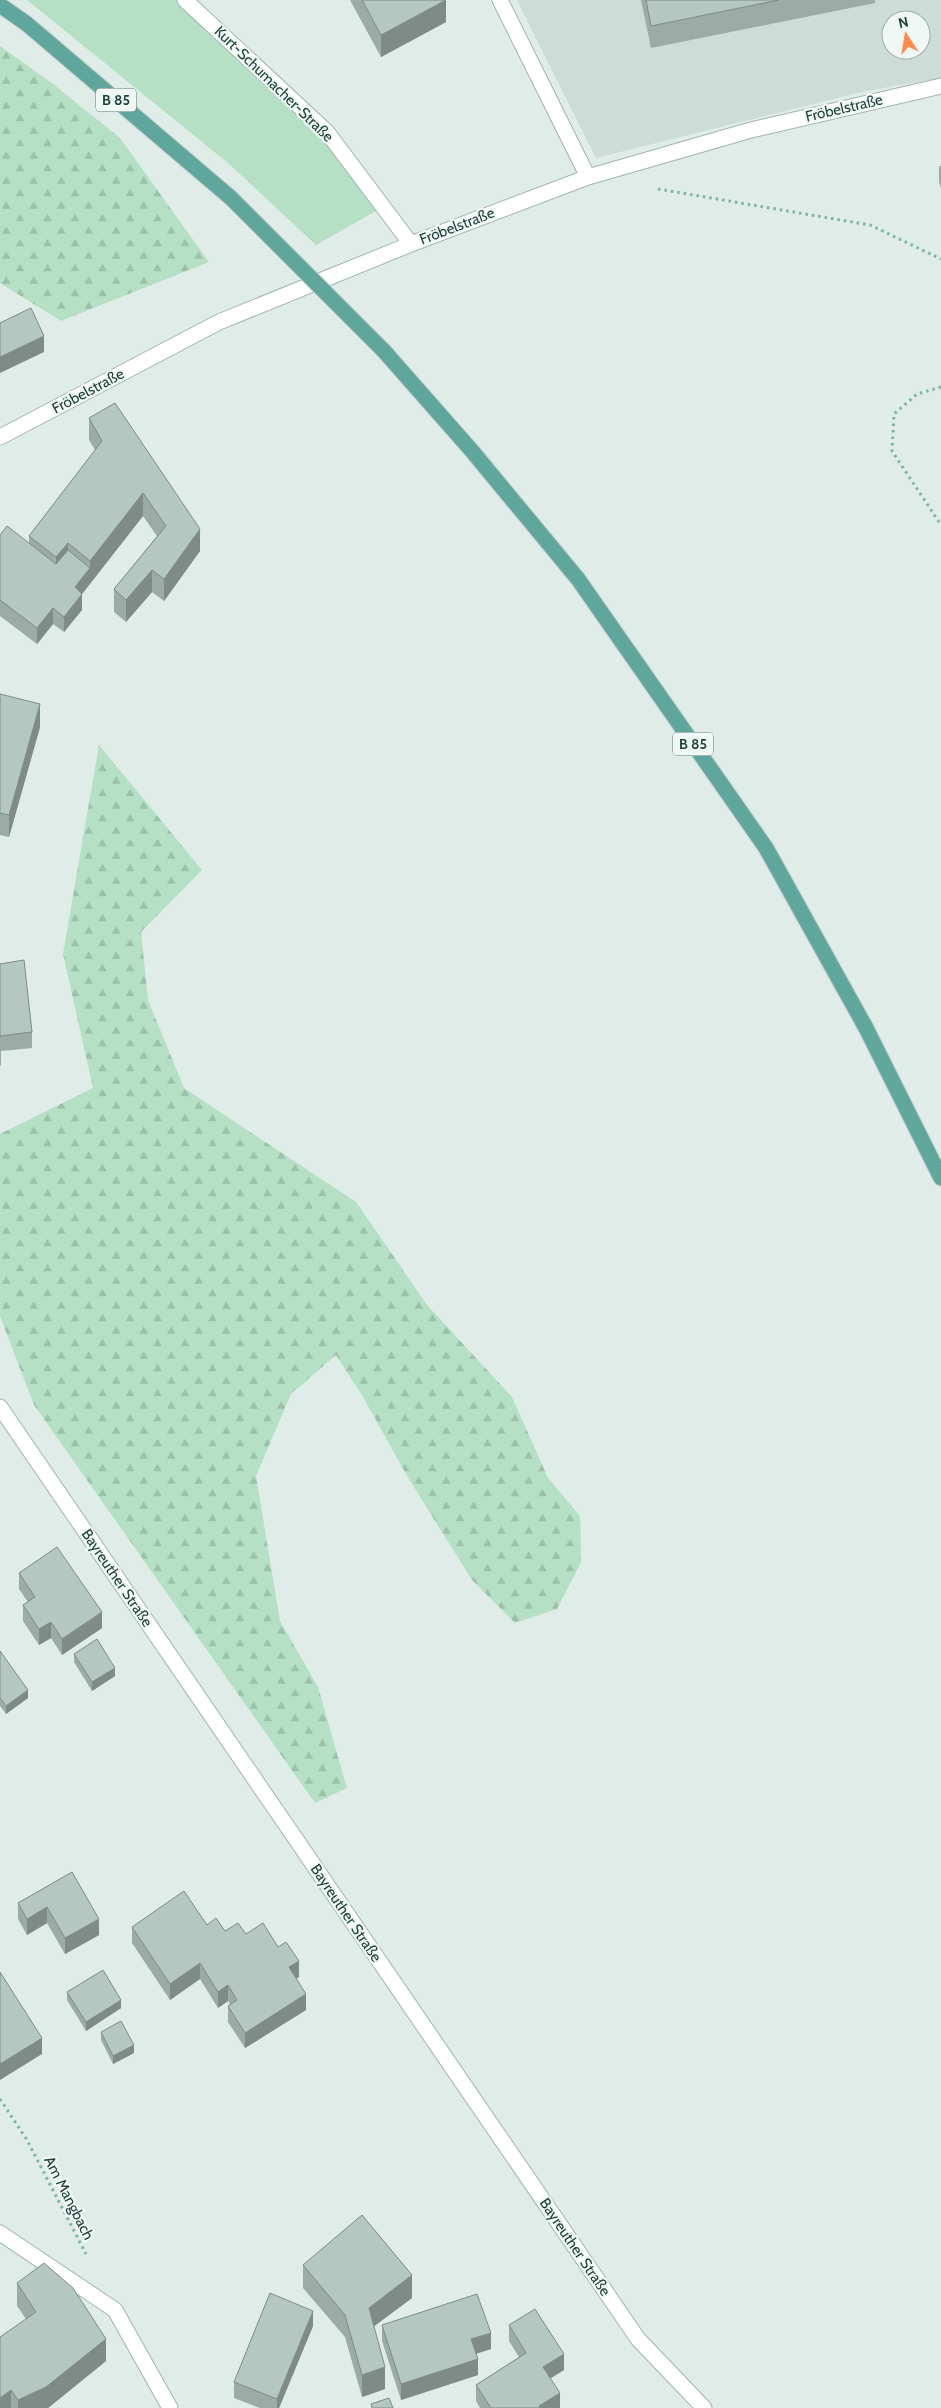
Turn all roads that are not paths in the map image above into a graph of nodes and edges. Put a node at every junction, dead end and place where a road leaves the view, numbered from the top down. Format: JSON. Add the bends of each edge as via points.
{"nodes":[{"id":1,"x":185,"y":0,"type":"edge"},
{"id":2,"x":500,"y":0,"type":"edge"},
{"id":3,"x":0,"y":5,"type":"edge"},
{"id":4,"x":941,"y":86,"type":"edge"},
{"id":5,"x":588,"y":177,"type":"junction"},
{"id":6,"x":411,"y":244,"type":"junction"},
{"id":7,"x":0,"y":437,"type":"edge"},
{"id":8,"x":941,"y":1178,"type":"edge"},
{"id":9,"x":0,"y":1408,"type":"edge"},
{"id":10,"x":0,"y":2233,"type":"edge"},
{"id":11,"x":170,"y":2408,"type":"edge"},
{"id":12,"x":704,"y":2408,"type":"edge"}],
"edges":[{"from":1,"to":6,"type":"street","name":"Kurt-Schumacher-Straße","via":[[327,132]]},
{"from":2,"to":5,"type":"street"},
{"from":3,"to":8,"type":"main road","number":"B 85","bridge":true,"via":[[27,24],[231,198],[384,351],[578,579],[766,848],[866,1028]]},
{"from":4,"to":5,"type":"street","name":"Fröbelstraße","via":[[751,130]]},
{"from":5,"to":6,"type":"street","name":"Fröbelstraße"},
{"from":6,"to":7,"type":"street","name":"Fröbelstraße","via":[[219,322]]},
{"from":9,"to":12,"type":"street","name":"Bayreuther Straße","via":[[638,2340]]},
{"from":10,"to":11,"type":"street","via":[[115,2310]]}]}
